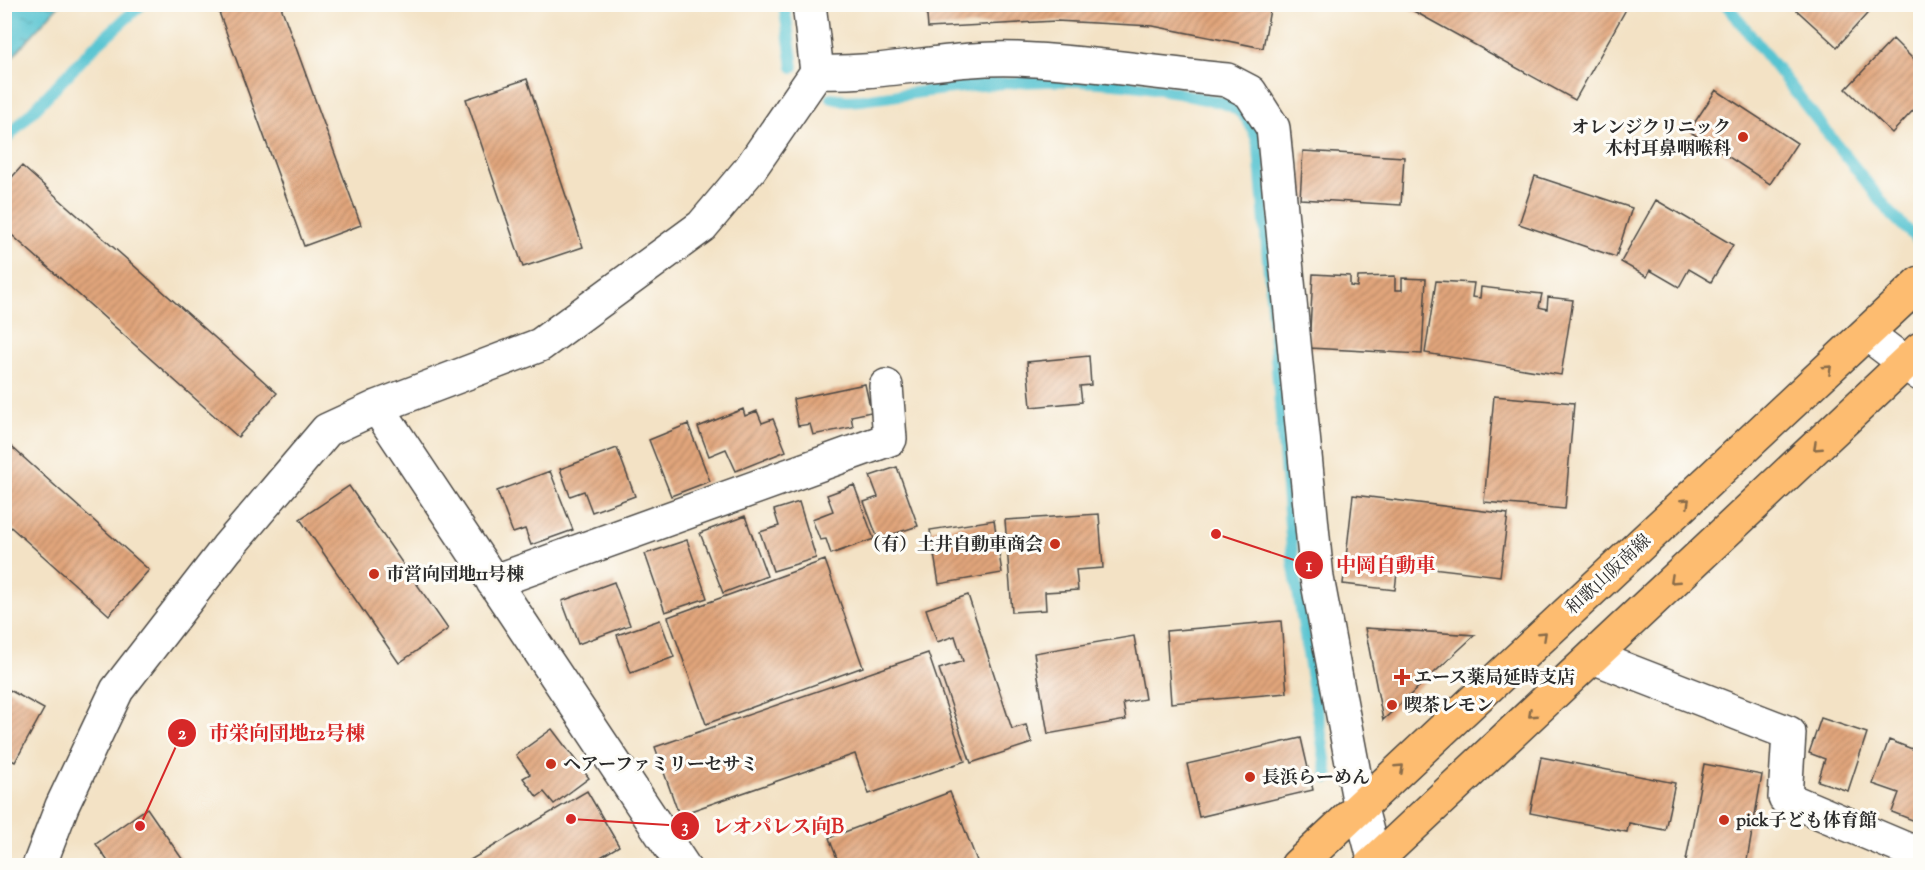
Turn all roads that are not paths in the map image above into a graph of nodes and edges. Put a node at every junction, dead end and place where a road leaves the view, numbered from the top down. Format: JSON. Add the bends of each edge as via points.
{"nodes":[{"id":1,"x":809,"y":4,"type":"edge"},
{"id":2,"x":809,"y":83,"type":"junction"},
{"id":3,"x":1910,"y":292,"type":"edge"},
{"id":4,"x":1867,"y":334,"type":"junction"},
{"id":5,"x":1916,"y":362,"type":"edge"},
{"id":6,"x":886,"y":386,"type":"dead end"},
{"id":7,"x":377,"y":408,"type":"junction"},
{"id":8,"x":493,"y":582,"type":"junction"},
{"id":9,"x":1593,"y":657,"type":"junction"},
{"id":10,"x":1360,"y":805,"type":"junction"},
{"id":11,"x":1920,"y":855,"type":"edge"},
{"id":12,"x":1374,"y":864,"type":"edge"},
{"id":13,"x":39,"y":866,"type":"edge"},
{"id":14,"x":683,"y":866,"type":"edge"},
{"id":15,"x":1296,"y":866,"type":"edge"}],
"edges":[{"from":1,"to":2,"type":"street"},
{"from":2,"to":7,"type":"street","via":[[750,169],[702,226],[540,345]]},
{"from":2,"to":10,"type":"street","via":[[842,73],[1017,59],[1227,80],[1250,92],[1273,128],[1266,168],[1317,579]]},
{"from":3,"to":4,"type":"main road","name":"和歌山阪南線"},
{"from":4,"to":5,"type":"street"},
{"from":10,"to":4,"type":"main road","name":"和歌山阪南線","one_way":true},
{"from":5,"to":9,"type":"main road","one_way":true},
{"from":6,"to":8,"type":"street","via":[[890,439]]},
{"from":7,"to":8,"type":"street"},
{"from":7,"to":13,"type":"street","via":[[327,430],[227,548],[117,690],[62,806]]},
{"from":8,"to":14,"type":"street"},
{"from":9,"to":11,"type":"street","via":[[1789,733],[1785,798]]},
{"from":9,"to":12,"type":"main road","one_way":true},
{"from":10,"to":12,"type":"street"},
{"from":10,"to":15,"type":"main road","name":"和歌山阪南線"}]}
